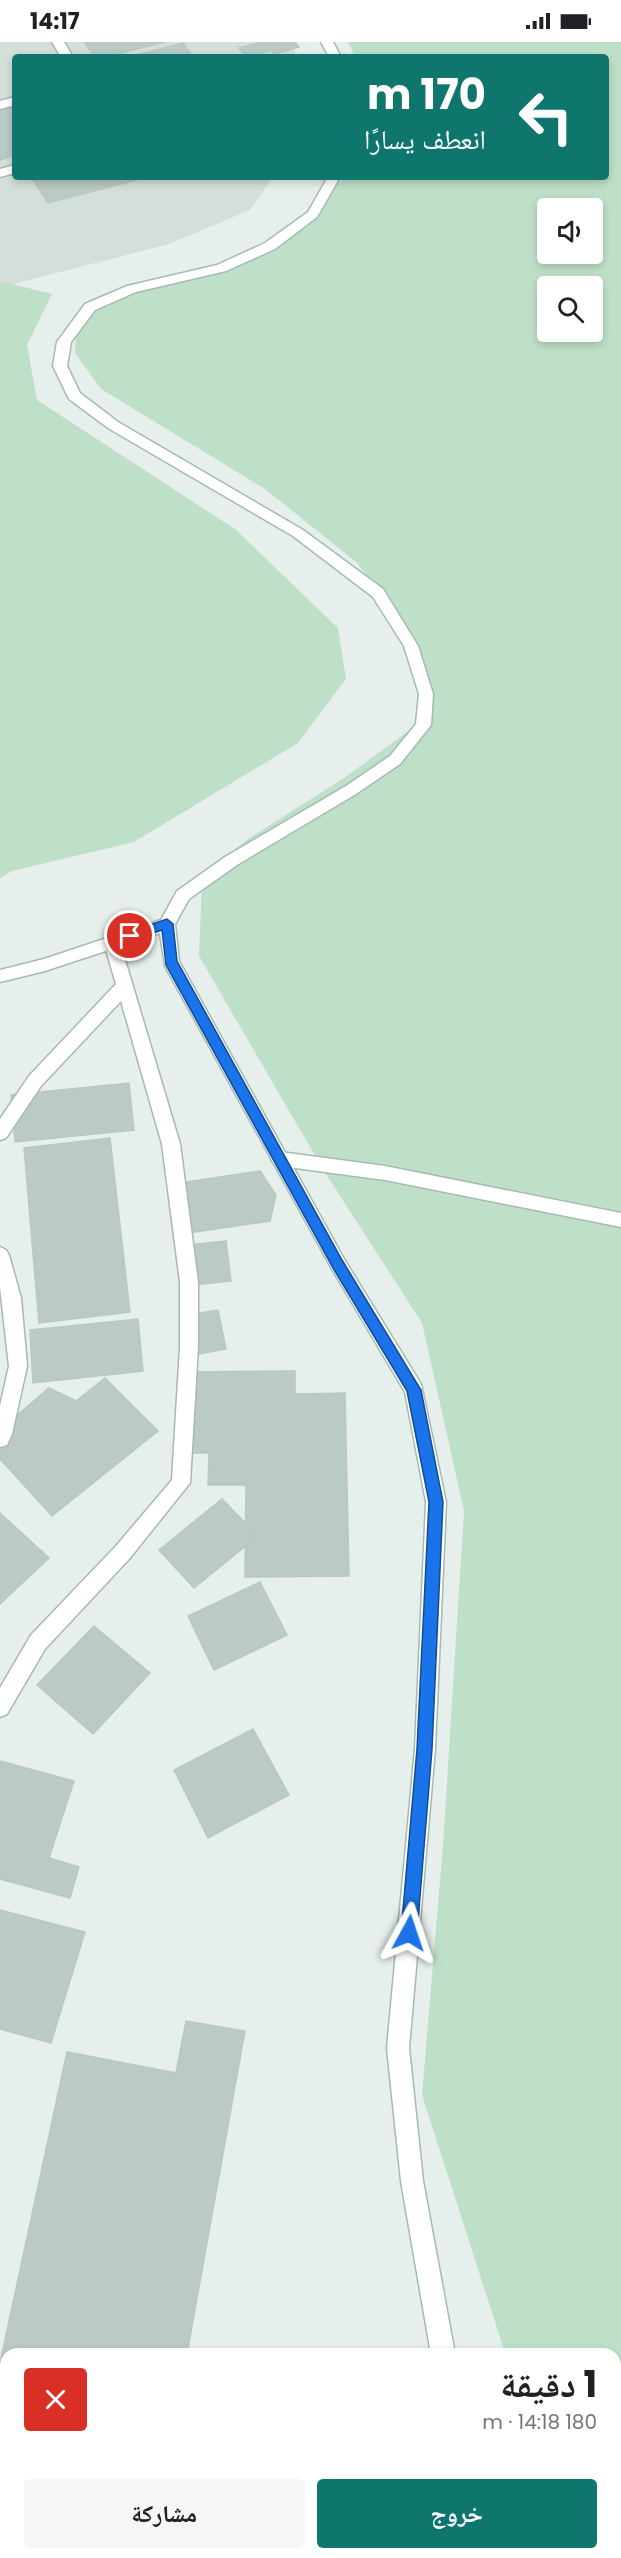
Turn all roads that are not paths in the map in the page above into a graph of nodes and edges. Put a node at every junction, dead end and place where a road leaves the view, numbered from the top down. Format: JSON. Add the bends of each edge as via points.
{"nodes":[{"id":1,"x":332,"y":180,"type":"edge"},
{"id":2,"x":167,"y":924,"type":"junction"},
{"id":3,"x":112,"y":943,"type":"junction"},
{"id":4,"x":0,"y":976,"type":"edge"},
{"id":5,"x":125,"y":985,"type":"junction"},
{"id":6,"x":0,"y":1133,"type":"edge"},
{"id":7,"x":280,"y":1159,"type":"junction"},
{"id":8,"x":621,"y":1220,"type":"edge"},
{"id":9,"x":0,"y":1256,"type":"edge"},
{"id":10,"x":0,"y":1439,"type":"edge"},
{"id":11,"x":0,"y":1707,"type":"edge"},
{"id":12,"x":442,"y":2348,"type":"edge"}],
"edges":[{"from":1,"to":2,"type":"main road","via":[[313,214],[270,246],[221,268],[132,289],[90,307],[64,342],[60,366],[74,396],[113,425],[298,533],[378,593],[411,646],[426,694],[423,725],[395,760],[183,895]]},
{"from":2,"to":3,"type":"main road"},
{"from":2,"to":7,"type":"main road","via":[[171,961]]},
{"from":3,"to":4,"type":"main road"},
{"from":3,"to":5,"type":"main road"},
{"from":5,"to":6,"type":"main road","via":[[35,1081]]},
{"from":5,"to":11,"type":"main road","via":[[171,1144],[189,1282],[181,1483],[39,1642]]},
{"from":7,"to":8,"type":"main road","via":[[385,1173]]},
{"from":7,"to":12,"type":"main road","via":[[414,1390],[436,1502],[425,1749],[398,2048],[412,2181]]},
{"from":9,"to":10,"type":"main road","via":[[12,1298],[18,1366]]}]}
